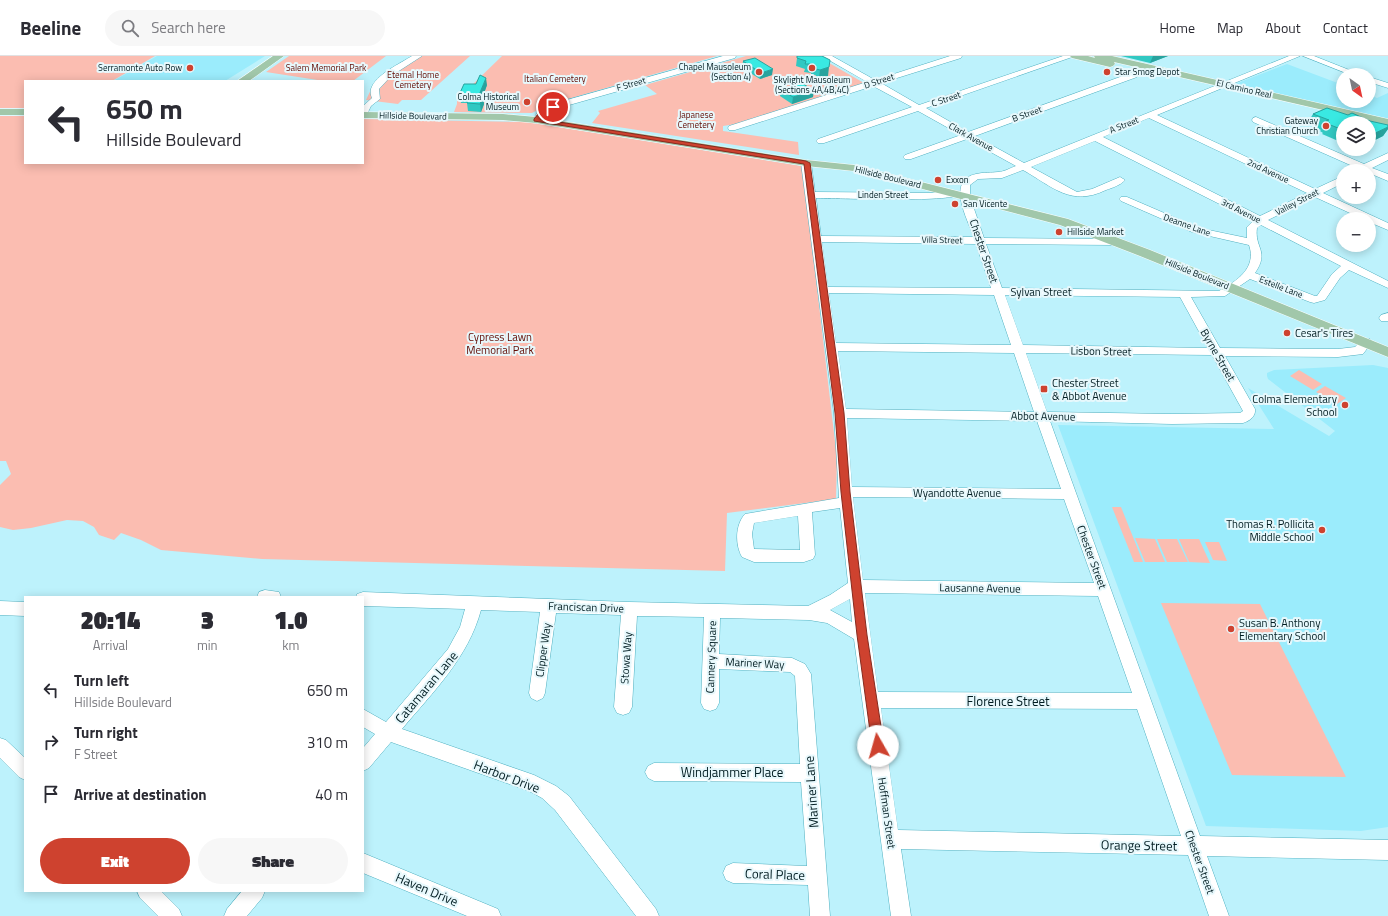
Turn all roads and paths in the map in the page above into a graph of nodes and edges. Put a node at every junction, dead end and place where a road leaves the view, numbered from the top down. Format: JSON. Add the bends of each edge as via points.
{"nodes":[{"id":1,"x":280,"y":56,"type":"edge"},
{"id":2,"x":418,"y":56,"type":"edge"},
{"id":3,"x":732,"y":56,"type":"edge"},
{"id":4,"x":842,"y":56,"type":"edge"},
{"id":5,"x":958,"y":56,"type":"edge"},
{"id":6,"x":1071,"y":56,"type":"edge"},
{"id":7,"x":1075,"y":56,"type":"edge"},
{"id":8,"x":1100,"y":56,"type":"edge"},
{"id":9,"x":1307,"y":56,"type":"edge"},
{"id":10,"x":1291,"y":57,"type":"edge"},
{"id":11,"x":829,"y":58,"type":"edge"},
{"id":12,"x":1140,"y":68,"type":"junction"},
{"id":13,"x":1339,"y":68,"type":"edge"},
{"id":14,"x":244,"y":80,"type":"edge"},
{"id":15,"x":874,"y":82,"type":"junction"},
{"id":16,"x":1376,"y":82,"type":"edge"},
{"id":17,"x":1388,"y":86,"type":"edge"},
{"id":18,"x":1219,"y":87,"type":"junction"},
{"id":19,"x":919,"y":108,"type":"junction"},
{"id":20,"x":0,"y":112,"type":"edge"},
{"id":21,"x":24,"y":112,"type":"edge"},
{"id":22,"x":364,"y":113,"type":"edge"},
{"id":23,"x":1149,"y":116,"type":"junction"},
{"id":24,"x":1336,"y":117,"type":"edge"},
{"id":25,"x":536,"y":120,"type":"junction"},
{"id":26,"x":1256,"y":120,"type":"dead end"},
{"id":27,"x":1388,"y":122,"type":"edge"},
{"id":28,"x":1376,"y":126,"type":"edge"},
{"id":29,"x":732,"y":128,"type":"dead end"},
{"id":30,"x":1388,"y":129,"type":"edge"},
{"id":31,"x":968,"y":136,"type":"junction"},
{"id":32,"x":1095,"y":137,"type":"junction"},
{"id":33,"x":821,"y":141,"type":"dead end"},
{"id":34,"x":1388,"y":156,"type":"edge"},
{"id":35,"x":908,"y":158,"type":"dead end"},
{"id":36,"x":806,"y":163,"type":"junction"},
{"id":37,"x":1350,"y":164,"type":"edge"},
{"id":38,"x":1371,"y":164,"type":"edge"},
{"id":39,"x":1024,"y":167,"type":"junction"},
{"id":40,"x":1376,"y":174,"type":"edge"},
{"id":41,"x":1388,"y":178,"type":"edge"},
{"id":42,"x":1120,"y":180,"type":"dead end"},
{"id":43,"x":1336,"y":182,"type":"edge"},
{"id":44,"x":1315,"y":193,"type":"junction"},
{"id":45,"x":811,"y":195,"type":"junction"},
{"id":46,"x":960,"y":196,"type":"junction"},
{"id":47,"x":1124,"y":199,"type":"dead end"},
{"id":48,"x":1260,"y":220,"type":"junction"},
{"id":49,"x":1388,"y":227,"type":"edge"},
{"id":50,"x":817,"y":239,"type":"junction"},
{"id":51,"x":980,"y":241,"type":"junction"},
{"id":52,"x":1116,"y":242,"type":"junction"},
{"id":53,"x":1253,"y":243,"type":"junction"},
{"id":54,"x":1348,"y":265,"type":"junction"},
{"id":55,"x":1248,"y":274,"type":"junction"},
{"id":56,"x":1388,"y":285,"type":"edge"},
{"id":57,"x":1232,"y":289,"type":"junction"},
{"id":58,"x":823,"y":290,"type":"junction"},
{"id":59,"x":998,"y":292,"type":"junction"},
{"id":60,"x":1184,"y":293,"type":"junction"},
{"id":61,"x":1366,"y":342,"type":"junction"},
{"id":62,"x":831,"y":347,"type":"junction"},
{"id":63,"x":1018,"y":350,"type":"junction"},
{"id":64,"x":1217,"y":352,"type":"junction"},
{"id":65,"x":1388,"y":352,"type":"edge"},
{"id":66,"x":840,"y":413,"type":"junction"},
{"id":67,"x":1042,"y":416,"type":"junction"},
{"id":68,"x":1246,"y":416,"type":"joint"},
{"id":69,"x":1070,"y":494,"type":"junction"},
{"id":70,"x":846,"y":497,"type":"junction"},
{"id":71,"x":805,"y":509,"type":"junction"},
{"id":72,"x":856,"y":586,"type":"junction"},
{"id":73,"x":1104,"y":590,"type":"junction"},
{"id":74,"x":364,"y":600,"type":"edge"},
{"id":75,"x":475,"y":603,"type":"junction"},
{"id":76,"x":549,"y":606,"type":"junction"},
{"id":77,"x":0,"y":608,"type":"edge"},
{"id":78,"x":24,"y":609,"type":"edge"},
{"id":79,"x":629,"y":609,"type":"junction"},
{"id":80,"x":712,"y":611,"type":"junction"},
{"id":81,"x":809,"y":613,"type":"junction"},
{"id":82,"x":862,"y":635,"type":"junction"},
{"id":83,"x":711,"y":661,"type":"junction"},
{"id":84,"x":799,"y":669,"type":"joint"},
{"id":85,"x":537,"y":694,"type":"dead end"},
{"id":86,"x":872,"y":700,"type":"junction"},
{"id":87,"x":1143,"y":701,"type":"junction"},
{"id":88,"x":710,"y":703,"type":"dead end"},
{"id":89,"x":623,"y":707,"type":"dead end"},
{"id":90,"x":364,"y":718,"type":"edge"},
{"id":91,"x":388,"y":733,"type":"junction"},
{"id":92,"x":0,"y":746,"type":"edge"},
{"id":93,"x":364,"y":761,"type":"edge"},
{"id":94,"x":24,"y":770,"type":"edge"},
{"id":95,"x":654,"y":772,"type":"dead end"},
{"id":96,"x":810,"y":773,"type":"junction"},
{"id":97,"x":890,"y":840,"type":"junction"},
{"id":98,"x":1194,"y":846,"type":"junction"},
{"id":99,"x":1388,"y":850,"type":"edge"},
{"id":100,"x":364,"y":863,"type":"edge"},
{"id":101,"x":733,"y":873,"type":"dead end"},
{"id":102,"x":817,"y":876,"type":"junction"},
{"id":103,"x":148,"y":892,"type":"edge"},
{"id":104,"x":254,"y":892,"type":"edge"},
{"id":105,"x":172,"y":916,"type":"edge"},
{"id":106,"x":234,"y":916,"type":"edge"},
{"id":107,"x":491,"y":916,"type":"edge"},
{"id":108,"x":649,"y":916,"type":"edge"},
{"id":109,"x":820,"y":916,"type":"edge"},
{"id":110,"x":901,"y":916,"type":"edge"},
{"id":111,"x":1219,"y":916,"type":"edge"}],
"edges":[{"from":1,"to":14,"type":"main road"},
{"from":2,"to":22,"type":"street","via":[[384,78],[375,89],[376,99],[368,105]]},
{"from":3,"to":25,"type":"street","name":"F Street","via":[[545,109]]},
{"from":4,"to":11,"type":"street"},
{"from":5,"to":15,"type":"street","name":"D Street"},
{"from":6,"to":19,"type":"street","name":"C Street"},
{"from":7,"to":12,"type":"main road","name":"El Camino Real"},
{"from":8,"to":12,"type":"main road","name":"El Camino Real"},
{"from":9,"to":13,"type":"street"},
{"from":10,"to":18,"type":"street","name":"A Street"},
{"from":11,"to":15,"type":"street","name":"Clark Avenue"},
{"from":12,"to":18,"type":"main road","name":"El Camino Real"},
{"from":12,"to":31,"type":"street","name":"B Street","via":[[1134,75]]},
{"from":15,"to":19,"type":"street","name":"Clark Avenue"},
{"from":15,"to":29,"type":"street","name":"D Street"},
{"from":16,"to":17,"type":"street"},
{"from":18,"to":23,"type":"street","name":"A Street"},
{"from":18,"to":24,"type":"main road","name":"El Camino Real"},
{"from":18,"to":27,"type":"main road","name":"El Camino Real"},
{"from":19,"to":31,"type":"street","name":"Clark Avenue"},
{"from":19,"to":33,"type":"street","name":"C Street"},
{"from":20,"to":21,"type":"main road"},
{"from":22,"to":25,"type":"main road","name":"Hillside Boulevard"},
{"from":23,"to":32,"type":"street","name":"A Street"},
{"from":23,"to":44,"type":"street","name":"2nd Avenue"},
{"from":25,"to":36,"type":"main road","name":"Hillside Boulevard"},
{"from":26,"to":37,"type":"street"},
{"from":28,"to":30,"type":"main road"},
{"from":31,"to":35,"type":"street","name":"B Street"},
{"from":31,"to":39,"type":"street","name":"Clark Avenue"},
{"from":32,"to":39,"type":"street","name":"A Street"},
{"from":32,"to":48,"type":"street","name":"3rd Avenue"},
{"from":34,"to":38,"type":"street"},
{"from":36,"to":45,"type":"street","name":"Hoffman Street"},
{"from":36,"to":46,"type":"main road","name":"Hillside Boulevard","via":[[854,168]]},
{"from":39,"to":42,"type":"street","name":"Clark Avenue","via":[[1077,196],[1084,196]]},
{"from":39,"to":46,"type":"street","name":"A Street","via":[[1002,175],[979,176],[970,180]]},
{"from":40,"to":41,"type":"street"},
{"from":43,"to":44,"type":"street","name":"Valley Street"},
{"from":44,"to":48,"type":"street","name":"Valley Street"},
{"from":44,"to":49,"type":"street","name":"2nd Avenue"},
{"from":45,"to":46,"type":"street","name":"Linden Street"},
{"from":45,"to":50,"type":"street","name":"Hoffman Street"},
{"from":46,"to":51,"type":"street","name":"Chester Street"},
{"from":46,"to":52,"type":"main road","name":"Hillside Boulevard","via":[[1064,222]]},
{"from":47,"to":53,"type":"street","name":"Deanne Lane","via":[[1196,230]]},
{"from":48,"to":53,"type":"street","via":[[1252,227]]},
{"from":48,"to":54,"type":"street","name":"3rd Avenue"},
{"from":50,"to":51,"type":"street","name":"Villa Street"},
{"from":50,"to":58,"type":"street","name":"Hoffman Street"},
{"from":51,"to":52,"type":"street","name":"Villa Street"},
{"from":51,"to":59,"type":"street","name":"Chester Street"},
{"from":52,"to":57,"type":"main road","name":"Hillside Boulevard"},
{"from":53,"to":55,"type":"street","via":[[1257,259]]},
{"from":54,"to":55,"type":"street","name":"Estelle Lane","via":[[1336,276],[1321,298],[1314,300]]},
{"from":54,"to":56,"type":"street","name":"3rd Avenue"},
{"from":55,"to":57,"type":"street"},
{"from":57,"to":60,"type":"street","name":"Sylvan Street","via":[[1221,294]]},
{"from":57,"to":61,"type":"main road","name":"Hillside Boulevard"},
{"from":58,"to":59,"type":"street","name":"Sylvan Street"},
{"from":58,"to":62,"type":"street","name":"Hoffman Street"},
{"from":59,"to":60,"type":"street","name":"Sylvan Street"},
{"from":59,"to":63,"type":"street","name":"Chester Street"},
{"from":60,"to":64,"type":"street","name":"Byrne Street"},
{"from":61,"to":64,"type":"street","name":"Lisbon Street","via":[[1355,352]]},
{"from":61,"to":65,"type":"main road","name":"Hillside Boulevard"},
{"from":62,"to":63,"type":"street","name":"Lisbon Street"},
{"from":62,"to":66,"type":"street","name":"Hoffman Street"},
{"from":63,"to":64,"type":"street","name":"Lisbon Street"},
{"from":63,"to":67,"type":"street","name":"Chester Street"},
{"from":64,"to":68,"type":"street","name":"Byrne Street","via":[[1250,410]]},
{"from":66,"to":67,"type":"street","name":"Abbot Avenue"},
{"from":66,"to":70,"type":"street","name":"Hoffman Street"},
{"from":67,"to":68,"type":"street","name":"Abbot Avenue","via":[[1238,419]]},
{"from":67,"to":69,"type":"street","name":"Chester Street"},
{"from":69,"to":70,"type":"street","name":"Wyandotte Avenue"},
{"from":69,"to":73,"type":"street","name":"Chester Street"},
{"from":70,"to":71,"type":"street","name":"Wyandotte Avenue"},
{"from":70,"to":72,"type":"street","name":"Hoffman Street"},
{"from":71,"to":71,"type":"street","name":"Wyandotte Avenue","via":[[758,516],[748,520],[747,553],[754,556],[808,555]]},
{"from":72,"to":73,"type":"street","name":"Lausanne Avenue"},
{"from":72,"to":81,"type":"street","name":"Franciscan Drive","via":[[836,600]]},
{"from":72,"to":82,"type":"street","name":"Hoffman Street"},
{"from":73,"to":87,"type":"street","name":"Chester Street"},
{"from":74,"to":75,"type":"street","name":"Franciscan Drive"},
{"from":75,"to":76,"type":"street","name":"Franciscan Drive"},
{"from":75,"to":91,"type":"street","name":"Catamaran Lane","via":[[468,629],[454,654]]},
{"from":76,"to":79,"type":"street","name":"Franciscan Drive"},
{"from":76,"to":85,"type":"street","name":"Clipper Way"},
{"from":77,"to":78,"type":"street"},
{"from":79,"to":80,"type":"street","name":"Franciscan Drive"},
{"from":79,"to":89,"type":"street","name":"Stowa Way"},
{"from":80,"to":81,"type":"street","name":"Franciscan Drive"},
{"from":80,"to":83,"type":"street","name":"Cannery Square"},
{"from":81,"to":82,"type":"street","name":"Franciscan Drive","via":[[830,617]]},
{"from":82,"to":86,"type":"street","name":"Hoffman Street"},
{"from":83,"to":84,"type":"street","name":"Mariner Way","via":[[783,664]]},
{"from":83,"to":88,"type":"street","name":"Cannery Square"},
{"from":84,"to":96,"type":"street","name":"Mariner Lane","via":[[805,681]]},
{"from":86,"to":87,"type":"street","name":"Florence Street"},
{"from":86,"to":97,"type":"street","name":"Hoffman Street"},
{"from":87,"to":98,"type":"street","name":"Chester Street"},
{"from":90,"to":91,"type":"street","name":"Harbor Drive"},
{"from":91,"to":93,"type":"street","name":"Catamaran Lane"},
{"from":91,"to":108,"type":"street","name":"Harbor Drive","via":[[534,784],[549,792],[562,803]]},
{"from":92,"to":94,"type":"street"},
{"from":95,"to":96,"type":"street","name":"Windjammer Place"},
{"from":96,"to":102,"type":"street","name":"Mariner Lane"},
{"from":97,"to":98,"type":"street","name":"Orange Street"},
{"from":97,"to":110,"type":"street","name":"Hoffman Street"},
{"from":98,"to":99,"type":"street","name":"Orange Street"},
{"from":98,"to":111,"type":"street","name":"Chester Street"},
{"from":100,"to":107,"type":"street","name":"Haven Drive"},
{"from":101,"to":102,"type":"street","name":"Coral Place"},
{"from":102,"to":109,"type":"street","name":"Mariner Lane"},
{"from":103,"to":105,"type":"street"},
{"from":104,"to":106,"type":"street"}]}
